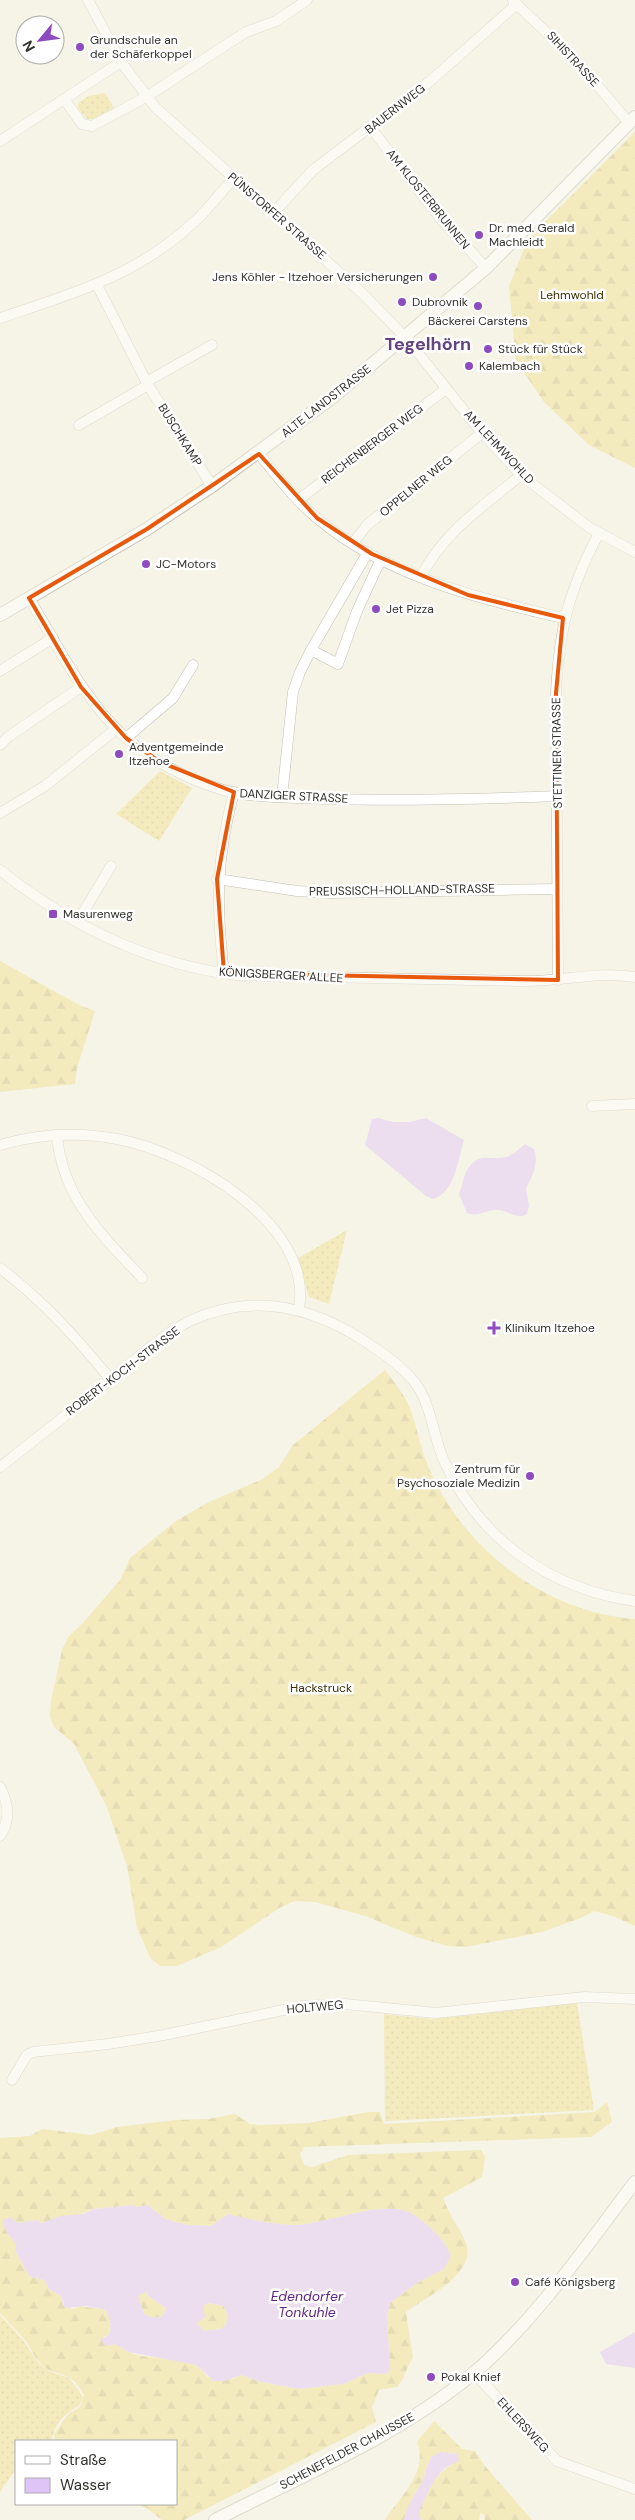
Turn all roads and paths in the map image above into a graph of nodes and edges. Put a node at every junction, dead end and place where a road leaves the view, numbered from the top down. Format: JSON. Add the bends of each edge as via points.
{"nodes":[{"id":1,"x":88,"y":0,"type":"edge"},
{"id":2,"x":307,"y":0,"type":"edge"},
{"id":3,"x":515,"y":2,"type":"edge"},
{"id":4,"x":121,"y":62,"type":"junction"},
{"id":5,"x":146,"y":97,"type":"junction"},
{"id":6,"x":64,"y":99,"type":"junction"},
{"id":7,"x":632,"y":120,"type":"edge"},
{"id":8,"x":371,"y":128,"type":"junction"},
{"id":9,"x":0,"y":141,"type":"edge"},
{"id":10,"x":234,"y":178,"type":"junction"},
{"id":11,"x":274,"y":212,"type":"junction"},
{"id":12,"x":486,"y":268,"type":"junction"},
{"id":13,"x":98,"y":285,"type":"junction"},
{"id":14,"x":0,"y":318,"type":"edge"},
{"id":15,"x":406,"y":338,"type":"junction"},
{"id":16,"x":212,"y":345,"type":"dead end"},
{"id":17,"x":147,"y":383,"type":"junction"},
{"id":18,"x":446,"y":389,"type":"junction"},
{"id":19,"x":78,"y":426,"type":"dead end"},
{"id":20,"x":482,"y":433,"type":"junction"},
{"id":21,"x":259,"y":454,"type":"junction"},
{"id":22,"x":521,"y":474,"type":"junction"},
{"id":23,"x":212,"y":486,"type":"junction"},
{"id":24,"x":298,"y":500,"type":"junction"},
{"id":25,"x":599,"y":534,"type":"junction"},
{"id":26,"x":353,"y":543,"type":"junction"},
{"id":27,"x":368,"y":552,"type":"junction"},
{"id":28,"x":635,"y":552,"type":"edge"},
{"id":29,"x":381,"y":559,"type":"junction"},
{"id":30,"x":421,"y":577,"type":"junction"},
{"id":31,"x":29,"y":598,"type":"junction"},
{"id":32,"x":1,"y":613,"type":"edge"},
{"id":33,"x":563,"y":618,"type":"junction"},
{"id":34,"x":53,"y":638,"type":"junction"},
{"id":35,"x":311,"y":650,"type":"junction"},
{"id":36,"x":193,"y":665,"type":"dead end"},
{"id":37,"x":0,"y":671,"type":"edge"},
{"id":38,"x":81,"y":686,"type":"junction"},
{"id":39,"x":116,"y":729,"type":"junction"},
{"id":40,"x":126,"y":738,"type":"junction"},
{"id":41,"x":0,"y":745,"type":"edge"},
{"id":42,"x":234,"y":792,"type":"junction"},
{"id":43,"x":558,"y":796,"type":"junction"},
{"id":44,"x":282,"y":797,"type":"junction"},
{"id":45,"x":0,"y":813,"type":"edge"},
{"id":46,"x":111,"y":866,"type":"dead end"},
{"id":47,"x":0,"y":870,"type":"edge"},
{"id":48,"x":218,"y":879,"type":"junction"},
{"id":49,"x":557,"y":889,"type":"junction"},
{"id":50,"x":78,"y":921,"type":"junction"},
{"id":51,"x":224,"y":973,"type":"junction"},
{"id":52,"x":635,"y":977,"type":"edge"},
{"id":53,"x":558,"y":980,"type":"junction"},
{"id":54,"x":635,"y":1104,"type":"edge"},
{"id":55,"x":592,"y":1106,"type":"dead end"},
{"id":56,"x":58,"y":1135,"type":"junction"},
{"id":57,"x":0,"y":1145,"type":"edge"},
{"id":58,"x":0,"y":1268,"type":"edge"},
{"id":59,"x":142,"y":1278,"type":"dead end"},
{"id":60,"x":299,"y":1310,"type":"junction"},
{"id":61,"x":111,"y":1380,"type":"junction"},
{"id":62,"x":0,"y":1467,"type":"edge"},
{"id":63,"x":635,"y":1601,"type":"edge"},
{"id":64,"x":0,"y":1787,"type":"edge"},
{"id":65,"x":0,"y":1836,"type":"edge"},
{"id":66,"x":635,"y":1999,"type":"edge"},
{"id":67,"x":12,"y":2080,"type":"dead end"},
{"id":68,"x":635,"y":2182,"type":"edge"},
{"id":69,"x":474,"y":2372,"type":"junction"},
{"id":70,"x":635,"y":2489,"type":"edge"},
{"id":71,"x":215,"y":2520,"type":"edge"}],
"edges":[{"from":1,"to":4,"type":"street","name":"PÜNSTORFER STRASSE"},
{"from":2,"to":5,"type":"street","via":[[276,21],[246,32]]},
{"from":3,"to":7,"type":"street","name":"SIHISTRASSE"},
{"from":3,"to":8,"type":"street","name":"BAUERNWEG","via":[[458,58]]},
{"from":4,"to":5,"type":"street","name":"PÜNSTORFER STRASSE"},
{"from":4,"to":6,"type":"street"},
{"from":5,"to":6,"type":"street","via":[[92,126],[82,124]]},
{"from":5,"to":10,"type":"street","name":"PÜNSTORFER STRASSE"},
{"from":6,"to":9,"type":"street"},
{"from":7,"to":12,"type":"street","name":"ALTE LANDSTRASSE"},
{"from":8,"to":11,"type":"street","name":"BAUERNWEG","via":[[313,170]]},
{"from":8,"to":12,"type":"street","name":"AM KLOSTERBRUNNEN","via":[[440,218]]},
{"from":10,"to":11,"type":"street","name":"PÜNSTORFER STRASSE"},
{"from":10,"to":13,"type":"street","via":[[199,217],[165,247]]},
{"from":11,"to":15,"type":"street","name":"PÜNSTORFER STRASSE","via":[[344,275]]},
{"from":12,"to":15,"type":"street","name":"ALTE LANDSTRASSE"},
{"from":13,"to":14,"type":"street"},
{"from":13,"to":17,"type":"street","name":"BUSCHKAMP"},
{"from":15,"to":18,"type":"street","name":"AM LEHMWOHLD"},
{"from":15,"to":21,"type":"street","name":"ALTE LANDSTRASSE"},
{"from":16,"to":17,"type":"street"},
{"from":17,"to":19,"type":"street"},
{"from":17,"to":23,"type":"street","name":"BUSCHKAMP"},
{"from":18,"to":20,"type":"street","name":"AM LEHMWOHLD"},
{"from":18,"to":24,"type":"street","name":"REICHENBERGER WEG"},
{"from":20,"to":22,"type":"street","name":"AM LEHMWOHLD"},
{"from":20,"to":26,"type":"street","name":"OPPELNER WEG","via":[[367,525]]},
{"from":21,"to":23,"type":"street","name":"ALTE LANDSTRASSE"},
{"from":21,"to":24,"type":"street"},
{"from":22,"to":25,"type":"street","name":"AM LEHMWOHLD"},
{"from":22,"to":30,"type":"street","via":[[449,536],[432,556]]},
{"from":23,"to":31,"type":"street","name":"ALTE LANDSTRASSE","via":[[147,529]]},
{"from":24,"to":26,"type":"street","via":[[328,527]]},
{"from":25,"to":28,"type":"street","name":"AM LEHMWOHLD"},
{"from":25,"to":33,"type":"street","name":"STETTINER STRASSE"},
{"from":26,"to":27,"type":"street"},
{"from":27,"to":29,"type":"street"},
{"from":27,"to":35,"type":"street"},
{"from":29,"to":30,"type":"street"},
{"from":29,"to":35,"type":"street","via":[[357,611],[338,664]]},
{"from":30,"to":33,"type":"street","via":[[468,595]]},
{"from":31,"to":32,"type":"street","name":"ALTE LANDSTRASSE"},
{"from":31,"to":34,"type":"street","name":"DANZIGER STRASSE"},
{"from":33,"to":43,"type":"street","name":"STETTINER STRASSE","via":[[556,693]]},
{"from":34,"to":37,"type":"street"},
{"from":34,"to":38,"type":"street","name":"DANZIGER STRASSE"},
{"from":35,"to":44,"type":"street","via":[[294,686]]},
{"from":36,"to":40,"type":"street","via":[[173,698]]},
{"from":38,"to":39,"type":"street","name":"DANZIGER STRASSE"},
{"from":38,"to":41,"type":"street"},
{"from":39,"to":40,"type":"street","name":"DANZIGER STRASSE"},
{"from":39,"to":45,"type":"street","via":[[45,786]]},
{"from":40,"to":42,"type":"street","name":"DANZIGER STRASSE","via":[[160,762]]},
{"from":42,"to":44,"type":"street","name":"DANZIGER STRASSE"},
{"from":42,"to":48,"type":"street","via":[[222,841]]},
{"from":43,"to":44,"type":"street","name":"DANZIGER STRASSE","via":[[412,801]]},
{"from":43,"to":49,"type":"street","name":"STETTINER STRASSE"},
{"from":46,"to":50,"type":"street"},
{"from":47,"to":50,"type":"street","name":"KÖNIGSBERGER ALLEE"},
{"from":48,"to":49,"type":"street","name":"PREUSSISCH-HOLLAND-STRASSE","via":[[331,893]]},
{"from":48,"to":51,"type":"street","via":[[218,920]]},
{"from":49,"to":53,"type":"street","name":"STETTINER STRASSE"},
{"from":50,"to":51,"type":"street","name":"KÖNIGSBERGER ALLEE","via":[[121,946],[167,962]]},
{"from":51,"to":53,"type":"street","name":"KÖNIGSBERGER ALLEE"},
{"from":52,"to":53,"type":"street","name":"KÖNIGSBERGER ALLEE","via":[[594,974]]},
{"from":54,"to":55,"type":"street"},
{"from":56,"to":57,"type":"street"},
{"from":56,"to":59,"type":"street","via":[[68,1178],[82,1209],[103,1238]]},
{"from":56,"to":60,"type":"street","via":[[107,1137],[147,1147],[188,1164],[241,1198],[265,1218],[290,1252],[299,1283]]},
{"from":58,"to":61,"type":"street","via":[[56,1316]]},
{"from":60,"to":61,"type":"street","name":"ROBERT-KOCH-STRASSE","via":[[259,1305],[202,1316],[166,1336]]},
{"from":60,"to":63,"type":"street","name":"ROBERT-KOCH-STRASSE","via":[[329,1320],[401,1368],[426,1403],[436,1440],[455,1482],[480,1519],[511,1550],[569,1584]]},
{"from":61,"to":62,"type":"street","name":"ROBERT-KOCH-STRASSE"},
{"from":64,"to":65,"type":"street","via":[[8,1812]]},
{"from":66,"to":67,"type":"street","name":"HOLTWEG","via":[[584,1997],[436,2013],[345,2004],[303,2006],[153,2036],[33,2052]]},
{"from":68,"to":69,"type":"street","name":"SCHENEFELDER CHAUSSEE","via":[[557,2287]]},
{"from":69,"to":70,"type":"street","name":"EHLERSWEG","via":[[553,2458]]},
{"from":69,"to":71,"type":"street","name":"SCHENEFELDER CHAUSSEE","via":[[396,2426]]}]}
